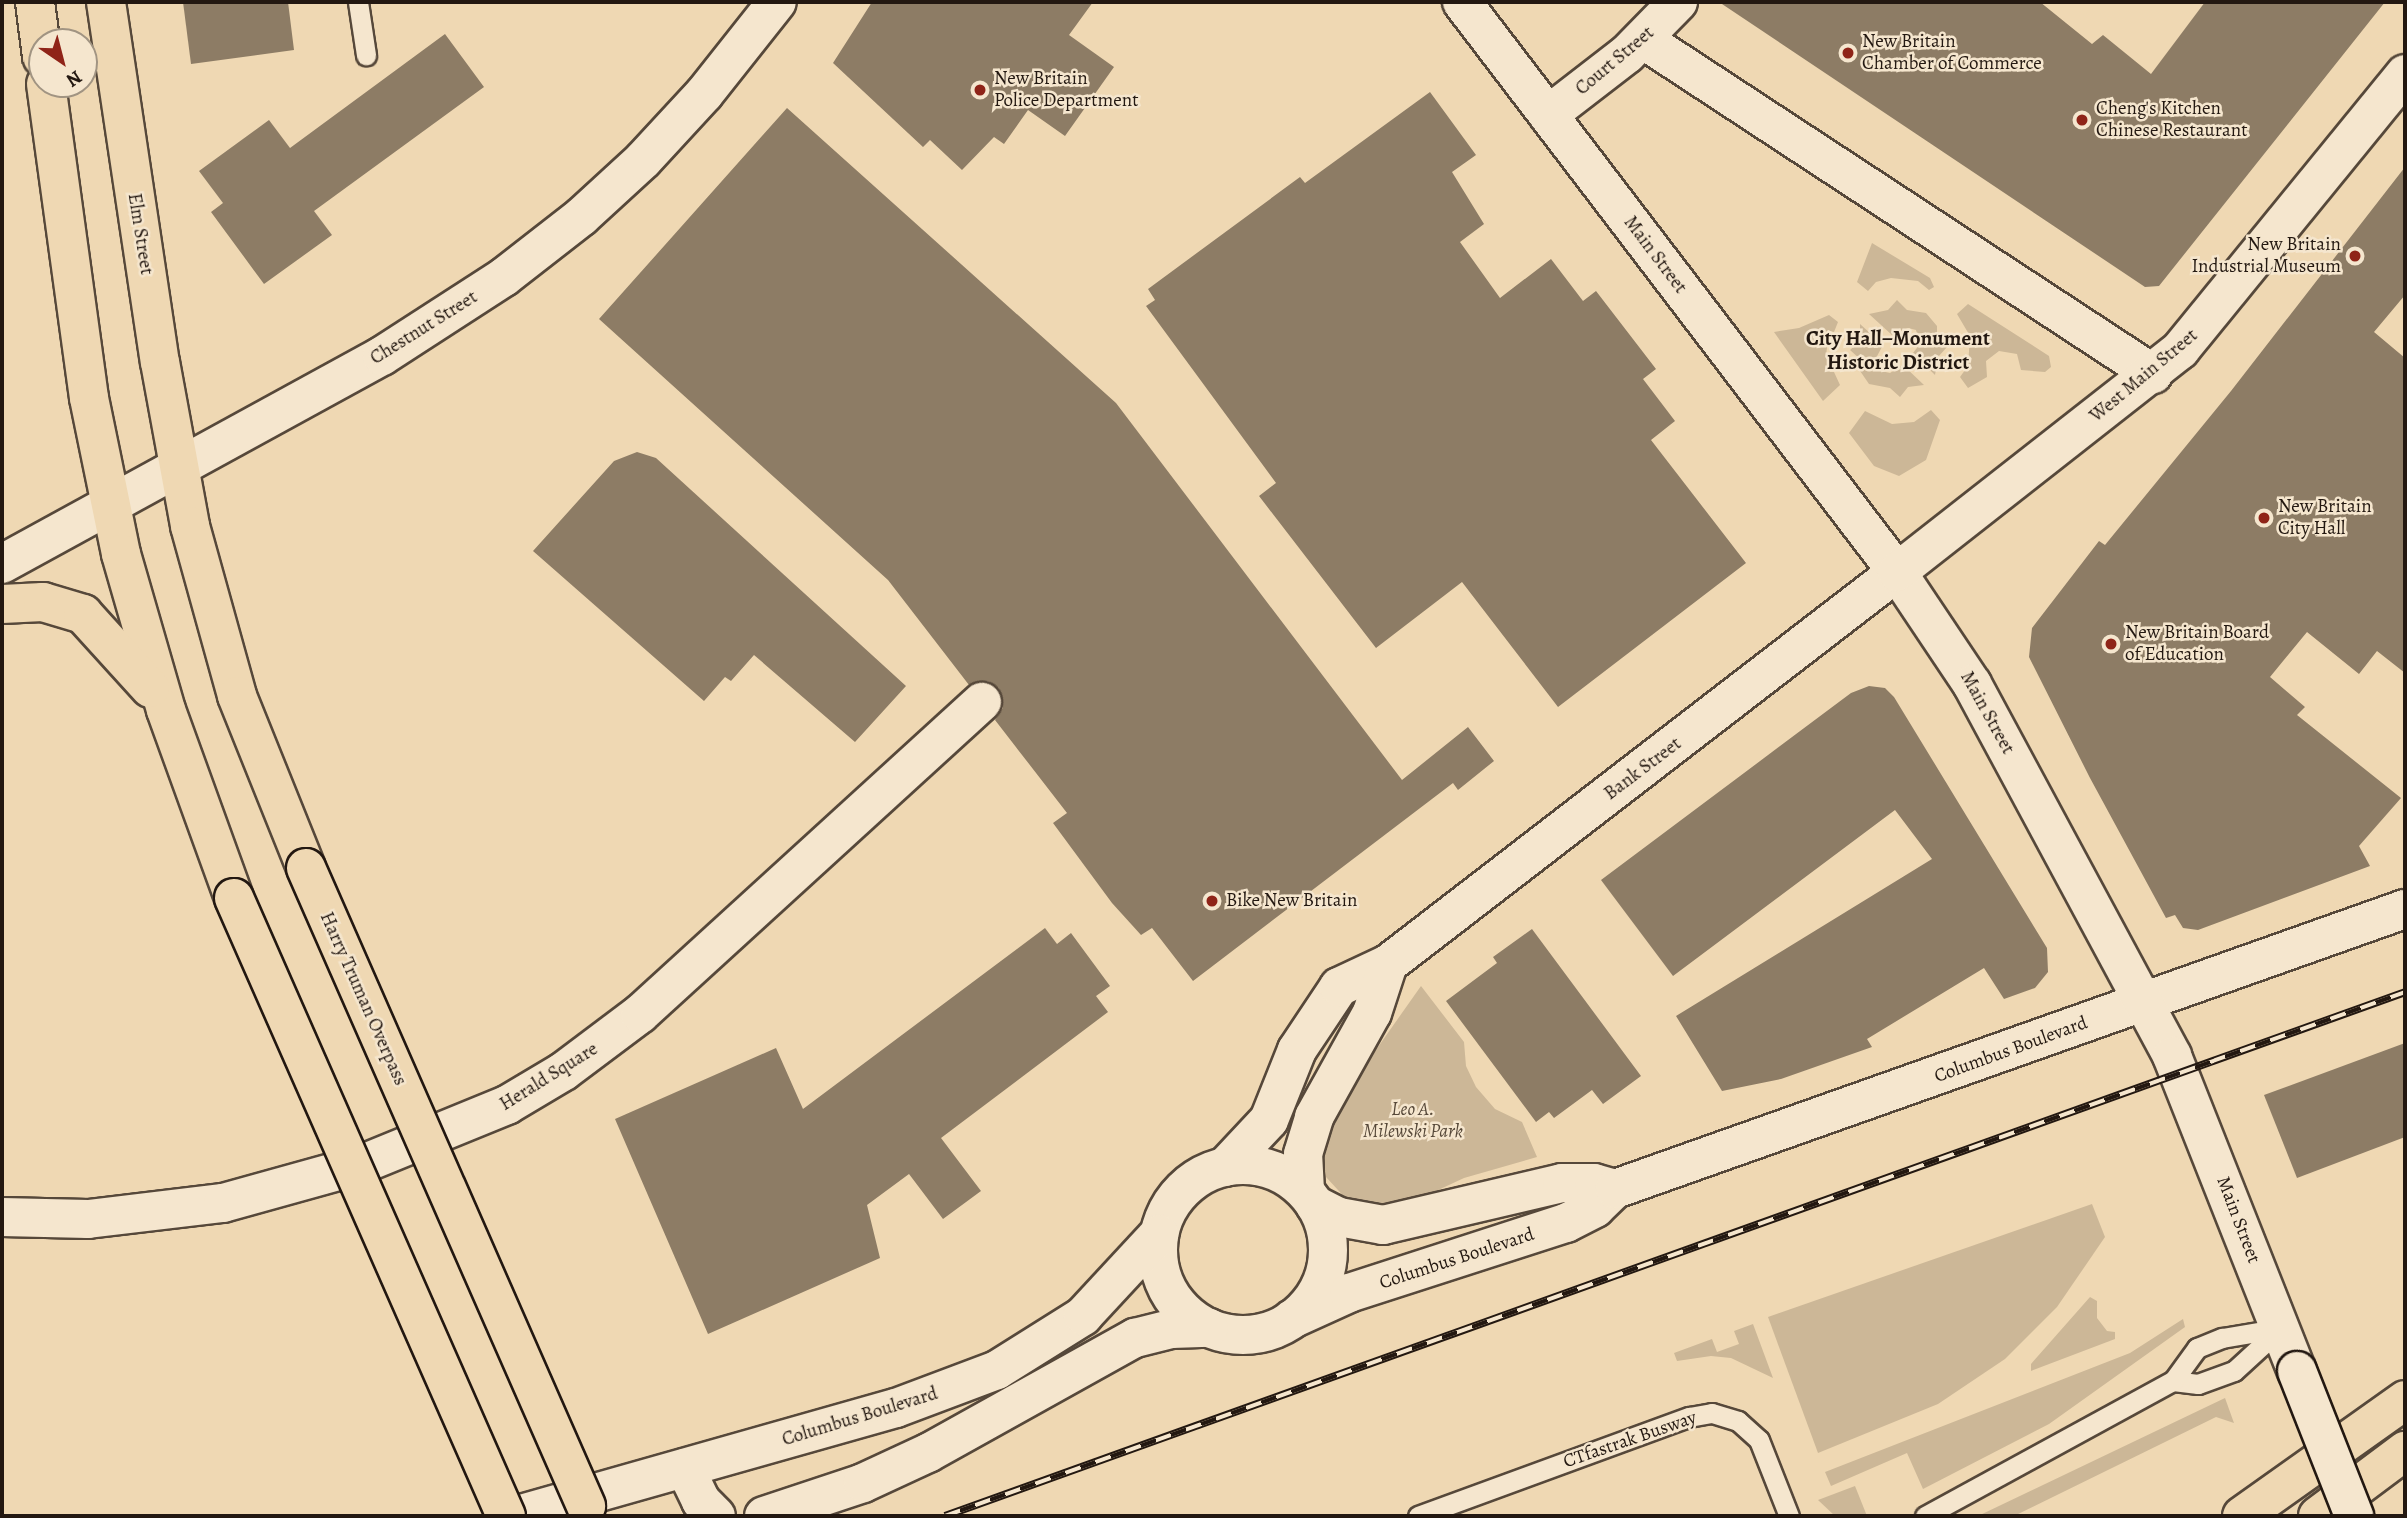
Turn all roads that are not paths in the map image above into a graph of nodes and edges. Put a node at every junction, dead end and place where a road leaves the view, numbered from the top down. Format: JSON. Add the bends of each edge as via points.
{"nodes":[{"id":1,"x":35,"y":2,"type":"edge"},
{"id":2,"x":106,"y":2,"type":"edge"},
{"id":3,"x":358,"y":2,"type":"edge"},
{"id":4,"x":777,"y":2,"type":"edge"},
{"id":5,"x":1462,"y":2,"type":"edge"},
{"id":6,"x":1678,"y":2,"type":"edge"},
{"id":7,"x":38,"y":28,"type":"edge"},
{"id":8,"x":1644,"y":40,"type":"junction"},
{"id":9,"x":366,"y":55,"type":"dead end"},
{"id":10,"x":2405,"y":74,"type":"edge"},
{"id":11,"x":48,"y":98,"type":"edge"},
{"id":12,"x":1548,"y":115,"type":"junction"},
{"id":13,"x":2152,"y":374,"type":"junction"},
{"id":14,"x":179,"y":466,"type":"junction"},
{"id":15,"x":110,"y":503,"type":"junction"},
{"id":16,"x":2,"y":565,"type":"edge"},
{"id":17,"x":1897,"y":572,"type":"junction"},
{"id":18,"x":2,"y":604,"type":"edge"},
{"id":19,"x":982,"y":702,"type":"dead end"},
{"id":20,"x":166,"y":710,"type":"junction"},
{"id":21,"x":2405,"y":909,"type":"edge"},
{"id":22,"x":1388,"y":964,"type":"junction"},
{"id":23,"x":2144,"y":1002,"type":"junction"},
{"id":24,"x":1225,"y":1167,"type":"junction"},
{"id":25,"x":1615,"y":1189,"type":"junction"},
{"id":26,"x":1310,"y":1198,"type":"junction"},
{"id":27,"x":2,"y":1217,"type":"edge"},
{"id":28,"x":1159,"y":1234,"type":"junction"},
{"id":29,"x":1292,"y":1319,"type":"junction"},
{"id":30,"x":1209,"y":1328,"type":"junction"},
{"id":31,"x":2281,"y":1328,"type":"junction"},
{"id":32,"x":2173,"y":1381,"type":"junction"},
{"id":33,"x":2405,"y":1400,"type":"edge"},
{"id":34,"x":2405,"y":1451,"type":"edge"},
{"id":35,"x":685,"y":1468,"type":"junction"},
{"id":36,"x":506,"y":1516,"type":"edge"},
{"id":37,"x":514,"y":1516,"type":"edge"},
{"id":38,"x":591,"y":1516,"type":"edge"},
{"id":39,"x":716,"y":1516,"type":"edge"},
{"id":40,"x":764,"y":1516,"type":"edge"},
{"id":41,"x":1418,"y":1516,"type":"edge"},
{"id":42,"x":1789,"y":1516,"type":"edge"},
{"id":43,"x":1925,"y":1516,"type":"edge"},
{"id":44,"x":2242,"y":1516,"type":"edge"},
{"id":45,"x":2318,"y":1516,"type":"edge"},
{"id":46,"x":2354,"y":1516,"type":"edge"}],
"edges":[{"from":1,"to":7,"type":"main road"},
{"from":2,"to":14,"type":"main road","name":"Elm Street"},
{"from":3,"to":9,"type":"lane"},
{"from":4,"to":14,"type":"street","name":"Chestnut Street","via":[[717,79],[657,145],[547,244],[417,335]]},
{"from":5,"to":12,"type":"street","name":"Main Street"},
{"from":6,"to":8,"type":"street","name":"Court Street"},
{"from":8,"to":12,"type":"street","name":"Court Street"},
{"from":8,"to":13,"type":"street"},
{"from":10,"to":13,"type":"street","name":"West Main Street","via":[[2211,317]]},
{"from":11,"to":15,"type":"main road","via":[[86,375]]},
{"from":12,"to":17,"type":"street","name":"Main Street"},
{"from":13,"to":17,"type":"street","name":"West Main Street"},
{"from":14,"to":15,"type":"street","name":"Chestnut Street"},
{"from":14,"to":38,"type":"main road","name":"Harry Truman Overpass","bridge":true,"via":[[224,654],[268,781]]},
{"from":15,"to":16,"type":"street","name":"Chestnut Street"},
{"from":15,"to":20,"type":"main road","via":[[130,592]]},
{"from":17,"to":22,"type":"street","name":"Bank Street"},
{"from":17,"to":23,"type":"street","name":"Main Street","via":[[1972,684]]},
{"from":18,"to":20,"type":"main road","via":[[43,602],[83,614],[120,650]]},
{"from":19,"to":27,"type":"street","name":"Herald Square","via":[[640,1014],[564,1071],[507,1105],[360,1165],[223,1203],[88,1219]]},
{"from":20,"to":36,"type":"main road","bridge":true,"via":[[234,898]]},
{"from":21,"to":23,"type":"street","name":"Columbus Boulevard"},
{"from":22,"to":24,"type":"street","name":"Bank Street","via":[[1339,988],[1326,1001],[1297,1050],[1269,1120]]},
{"from":22,"to":26,"type":"street","via":[[1372,1013],[1314,1116],[1303,1154]]},
{"from":23,"to":25,"type":"street","name":"Columbus Boulevard"},
{"from":23,"to":31,"type":"street","name":"Main Street","via":[[2180,1073]]},
{"from":24,"to":26,"type":"street","via":[[1265,1168]]},
{"from":24,"to":28,"type":"street","via":[[1184,1189],[1170,1206]]},
{"from":25,"to":26,"type":"street","name":"Columbus Boulevard","via":[[1594,1183],[1562,1183],[1383,1225],[1339,1217]]},
{"from":25,"to":29,"type":"street","name":"Columbus Boulevard","via":[[1595,1208],[1566,1223],[1342,1296]]},
{"from":26,"to":29,"type":"street","via":[[1326,1232],[1327,1261],[1319,1288]]},
{"from":28,"to":30,"type":"street","via":[[1158,1263],[1167,1290],[1185,1313]]},
{"from":28,"to":35,"type":"street","name":"Columbus Boulevard","via":[[1083,1316],[997,1370],[896,1408]]},
{"from":29,"to":30,"type":"street","via":[[1255,1334]]},
{"from":30,"to":40,"type":"street","via":[[1171,1329],[1135,1338],[917,1458],[818,1500]]},
{"from":31,"to":32,"type":"lane","via":[[2234,1371],[2198,1384]]},
{"from":31,"to":32,"type":"lane","via":[[2222,1338],[2197,1348]]},
{"from":31,"to":46,"type":"street","name":"Main Street","bridge":true},
{"from":32,"to":43,"type":"lane"},
{"from":33,"to":44,"type":"main road"},
{"from":34,"to":45,"type":"main road"},
{"from":35,"to":37,"type":"street","name":"Columbus Boulevard"},
{"from":35,"to":39,"type":"street","via":[[701,1501]]},
{"from":41,"to":42,"type":"lane","name":"CTfastrak Busway","via":[[1689,1417],[1712,1413],[1738,1421],[1759,1440]]}]}
